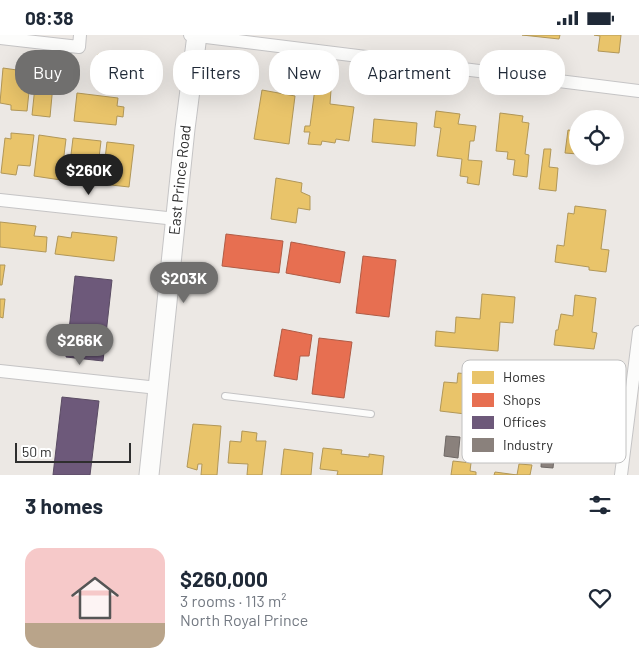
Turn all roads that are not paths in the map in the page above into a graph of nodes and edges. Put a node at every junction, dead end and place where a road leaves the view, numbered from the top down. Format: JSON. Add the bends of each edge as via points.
{"nodes":[{"id":1,"x":80,"y":35,"type":"edge"},
{"id":2,"x":194,"y":35,"type":"edge"},
{"id":3,"x":0,"y":38,"type":"edge"},
{"id":4,"x":639,"y":91,"type":"edge"},
{"id":5,"x":0,"y":200,"type":"edge"},
{"id":6,"x":176,"y":219,"type":"junction"},
{"id":7,"x":639,"y":332,"type":"edge"},
{"id":8,"x":0,"y":371,"type":"edge"},
{"id":9,"x":158,"y":388,"type":"junction"},
{"id":10,"x":225,"y":395,"type":"dead end"},
{"id":11,"x":370,"y":414,"type":"dead end"},
{"id":12,"x":626,"y":435,"type":"edge"},
{"id":13,"x":149,"y":475,"type":"edge"}],
"edges":[{"from":1,"to":3,"type":"street","via":[[79,47]]},
{"from":2,"to":4,"type":"street"},
{"from":2,"to":6,"type":"main road","name":"East Prince Road"},
{"from":5,"to":6,"type":"street"},
{"from":6,"to":9,"type":"main road","name":"East Prince Road"},
{"from":7,"to":12,"type":"street"},
{"from":8,"to":9,"type":"street"},
{"from":9,"to":13,"type":"main road","name":"East Prince Road"},
{"from":10,"to":11,"type":"lane"}]}
